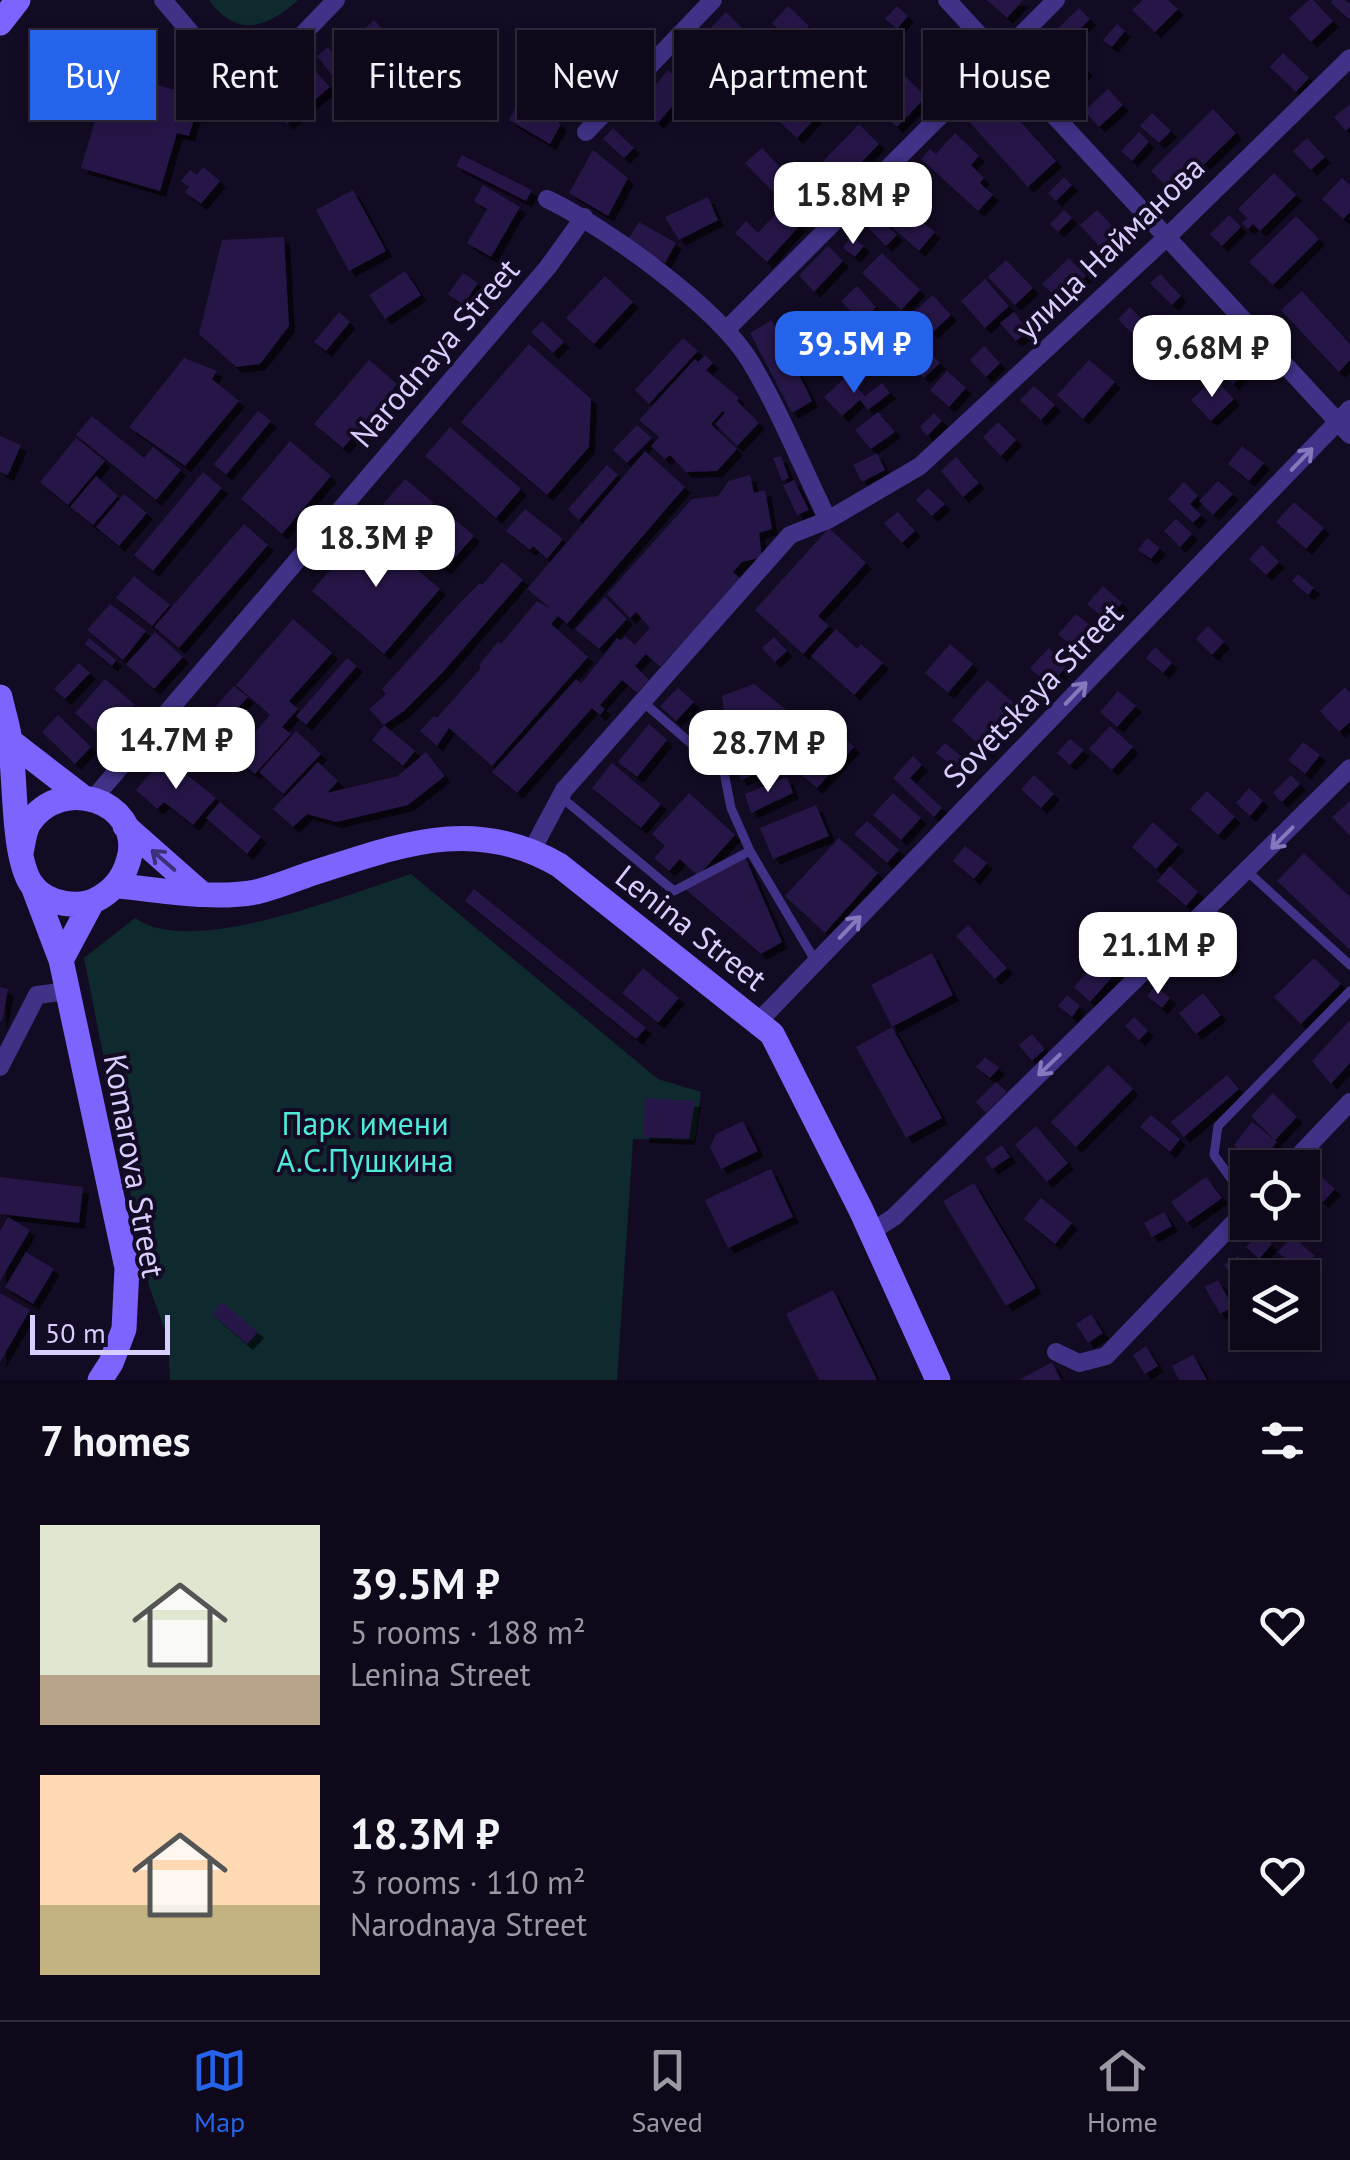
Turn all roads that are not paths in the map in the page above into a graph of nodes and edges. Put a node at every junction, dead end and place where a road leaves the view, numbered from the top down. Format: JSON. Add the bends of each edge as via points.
{"nodes":[{"id":1,"x":18,"y":0,"type":"edge"},
{"id":2,"x":163,"y":0,"type":"edge"},
{"id":3,"x":336,"y":0,"type":"edge"},
{"id":4,"x":713,"y":0,"type":"edge"},
{"id":5,"x":946,"y":0,"type":"edge"},
{"id":6,"x":1056,"y":0,"type":"edge"},
{"id":7,"x":0,"y":23,"type":"edge"},
{"id":8,"x":973,"y":30,"type":"edge"},
{"id":9,"x":1025,"y":30,"type":"edge"},
{"id":10,"x":1350,"y":58,"type":"edge"},
{"id":11,"x":935,"y":120,"type":"edge"},
{"id":12,"x":1056,"y":120,"type":"edge"},
{"id":13,"x":586,"y":132,"type":"dead end"},
{"id":14,"x":547,"y":199,"type":"dead end"},
{"id":15,"x":584,"y":217,"type":"junction"},
{"id":16,"x":1166,"y":238,"type":"junction"},
{"id":17,"x":726,"y":330,"type":"junction"},
{"id":18,"x":1346,"y":422,"type":"edge"},
{"id":19,"x":828,"y":520,"type":"junction"},
{"id":20,"x":0,"y":696,"type":"edge"},
{"id":21,"x":643,"y":702,"type":"junction"},
{"id":22,"x":7,"y":757,"type":"edge"},
{"id":23,"x":1350,"y":768,"type":"edge"},
{"id":24,"x":560,"y":796,"type":"junction"},
{"id":25,"x":86,"y":797,"type":"junction"},
{"id":26,"x":125,"y":826,"type":"junction"},
{"id":27,"x":532,"y":850,"type":"junction"},
{"id":28,"x":750,"y":851,"type":"junction"},
{"id":29,"x":21,"y":853,"type":"junction"},
{"id":30,"x":1248,"y":872,"type":"junction"},
{"id":31,"x":33,"y":886,"type":"junction"},
{"id":32,"x":118,"y":886,"type":"junction"},
{"id":33,"x":202,"y":894,"type":"junction"},
{"id":34,"x":91,"y":904,"type":"junction"},
{"id":35,"x":61,"y":960,"type":"junction"},
{"id":36,"x":816,"y":962,"type":"junction"},
{"id":37,"x":1350,"y":965,"type":"edge"},
{"id":38,"x":68,"y":991,"type":"junction"},
{"id":39,"x":1350,"y":992,"type":"edge"},
{"id":40,"x":758,"y":1022,"type":"junction"},
{"id":41,"x":0,"y":1067,"type":"edge"},
{"id":42,"x":1350,"y":1102,"type":"edge"},
{"id":43,"x":1303,"y":1150,"type":"edge"},
{"id":44,"x":1230,"y":1177,"type":"edge"},
{"id":45,"x":1230,"y":1227,"type":"edge"},
{"id":46,"x":871,"y":1232,"type":"junction"},
{"id":47,"x":1056,"y":1352,"type":"dead end"},
{"id":48,"x":100,"y":1380,"type":"edge"},
{"id":49,"x":938,"y":1380,"type":"edge"}],
"edges":[{"from":1,"to":7,"type":"street"},
{"from":2,"to":3,"type":"street","via":[[240,99]]},
{"from":4,"to":13,"type":"street"},
{"from":5,"to":8,"type":"street"},
{"from":6,"to":9,"type":"street"},
{"from":10,"to":16,"type":"street","name":"улица Найманова"},
{"from":11,"to":17,"type":"street"},
{"from":12,"to":16,"type":"street"},
{"from":14,"to":15,"type":"street"},
{"from":15,"to":17,"type":"street"},
{"from":15,"to":25,"type":"street","name":"Narodnaya Street"},
{"from":16,"to":18,"type":"street"},
{"from":16,"to":19,"type":"street","name":"улица Найманова","via":[[920,466]]},
{"from":17,"to":19,"type":"street","via":[[749,360]]},
{"from":36,"to":18,"type":"street","name":"Sovetskaya Street","one_way":true},
{"from":19,"to":21,"type":"street","name":"улица Найманова","via":[[790,535]]},
{"from":20,"to":22,"type":"street"},
{"from":21,"to":24,"type":"street","name":"улица Найманова"},
{"from":21,"to":28,"type":"lane","via":[[724,772],[730,808]]},
{"from":22,"to":25,"type":"street"},
{"from":22,"to":29,"type":"street"},
{"from":23,"to":30,"type":"street","one_way":true},
{"from":24,"to":27,"type":"street","name":"улица Найманова"},
{"from":24,"to":28,"type":"lane","via":[[674,891]]},
{"from":25,"to":26,"type":"street","via":[[104,804]]},
{"from":25,"to":29,"type":"street","via":[[55,800],[28,824]]},
{"from":26,"to":32,"type":"street","via":[[130,852]]},
{"from":33,"to":26,"type":"street","one_way":true},
{"from":27,"to":33,"type":"street","name":"Lenina Street","via":[[478,838],[411,842],[255,892]]},
{"from":27,"to":40,"type":"street","name":"Lenina Street"},
{"from":28,"to":36,"type":"lane"},
{"from":29,"to":31,"type":"street"},
{"from":30,"to":37,"type":"lane"},
{"from":30,"to":46,"type":"street","one_way":true},
{"from":31,"to":34,"type":"street","via":[[62,904]]},
{"from":31,"to":35,"type":"street","name":"Komarova Street"},
{"from":32,"to":33,"type":"street","name":"Lenina Street"},
{"from":32,"to":34,"type":"street"},
{"from":34,"to":35,"type":"street"},
{"from":35,"to":38,"type":"street","name":"Komarova Street"},
{"from":36,"to":40,"type":"street","name":"Sovetskaya Street"},
{"from":38,"to":41,"type":"street","via":[[38,995]]},
{"from":38,"to":48,"type":"street","name":"Komarova Street","via":[[127,1268],[124,1329]]},
{"from":39,"to":44,"type":"lane","via":[[1218,1126],[1214,1155]]},
{"from":40,"to":46,"type":"street","name":"Lenina Street","via":[[772,1034]]},
{"from":42,"to":43,"type":"street"},
{"from":45,"to":47,"type":"street","via":[[1106,1356],[1079,1363]]},
{"from":46,"to":49,"type":"street","name":"Lenina Street"}]}
